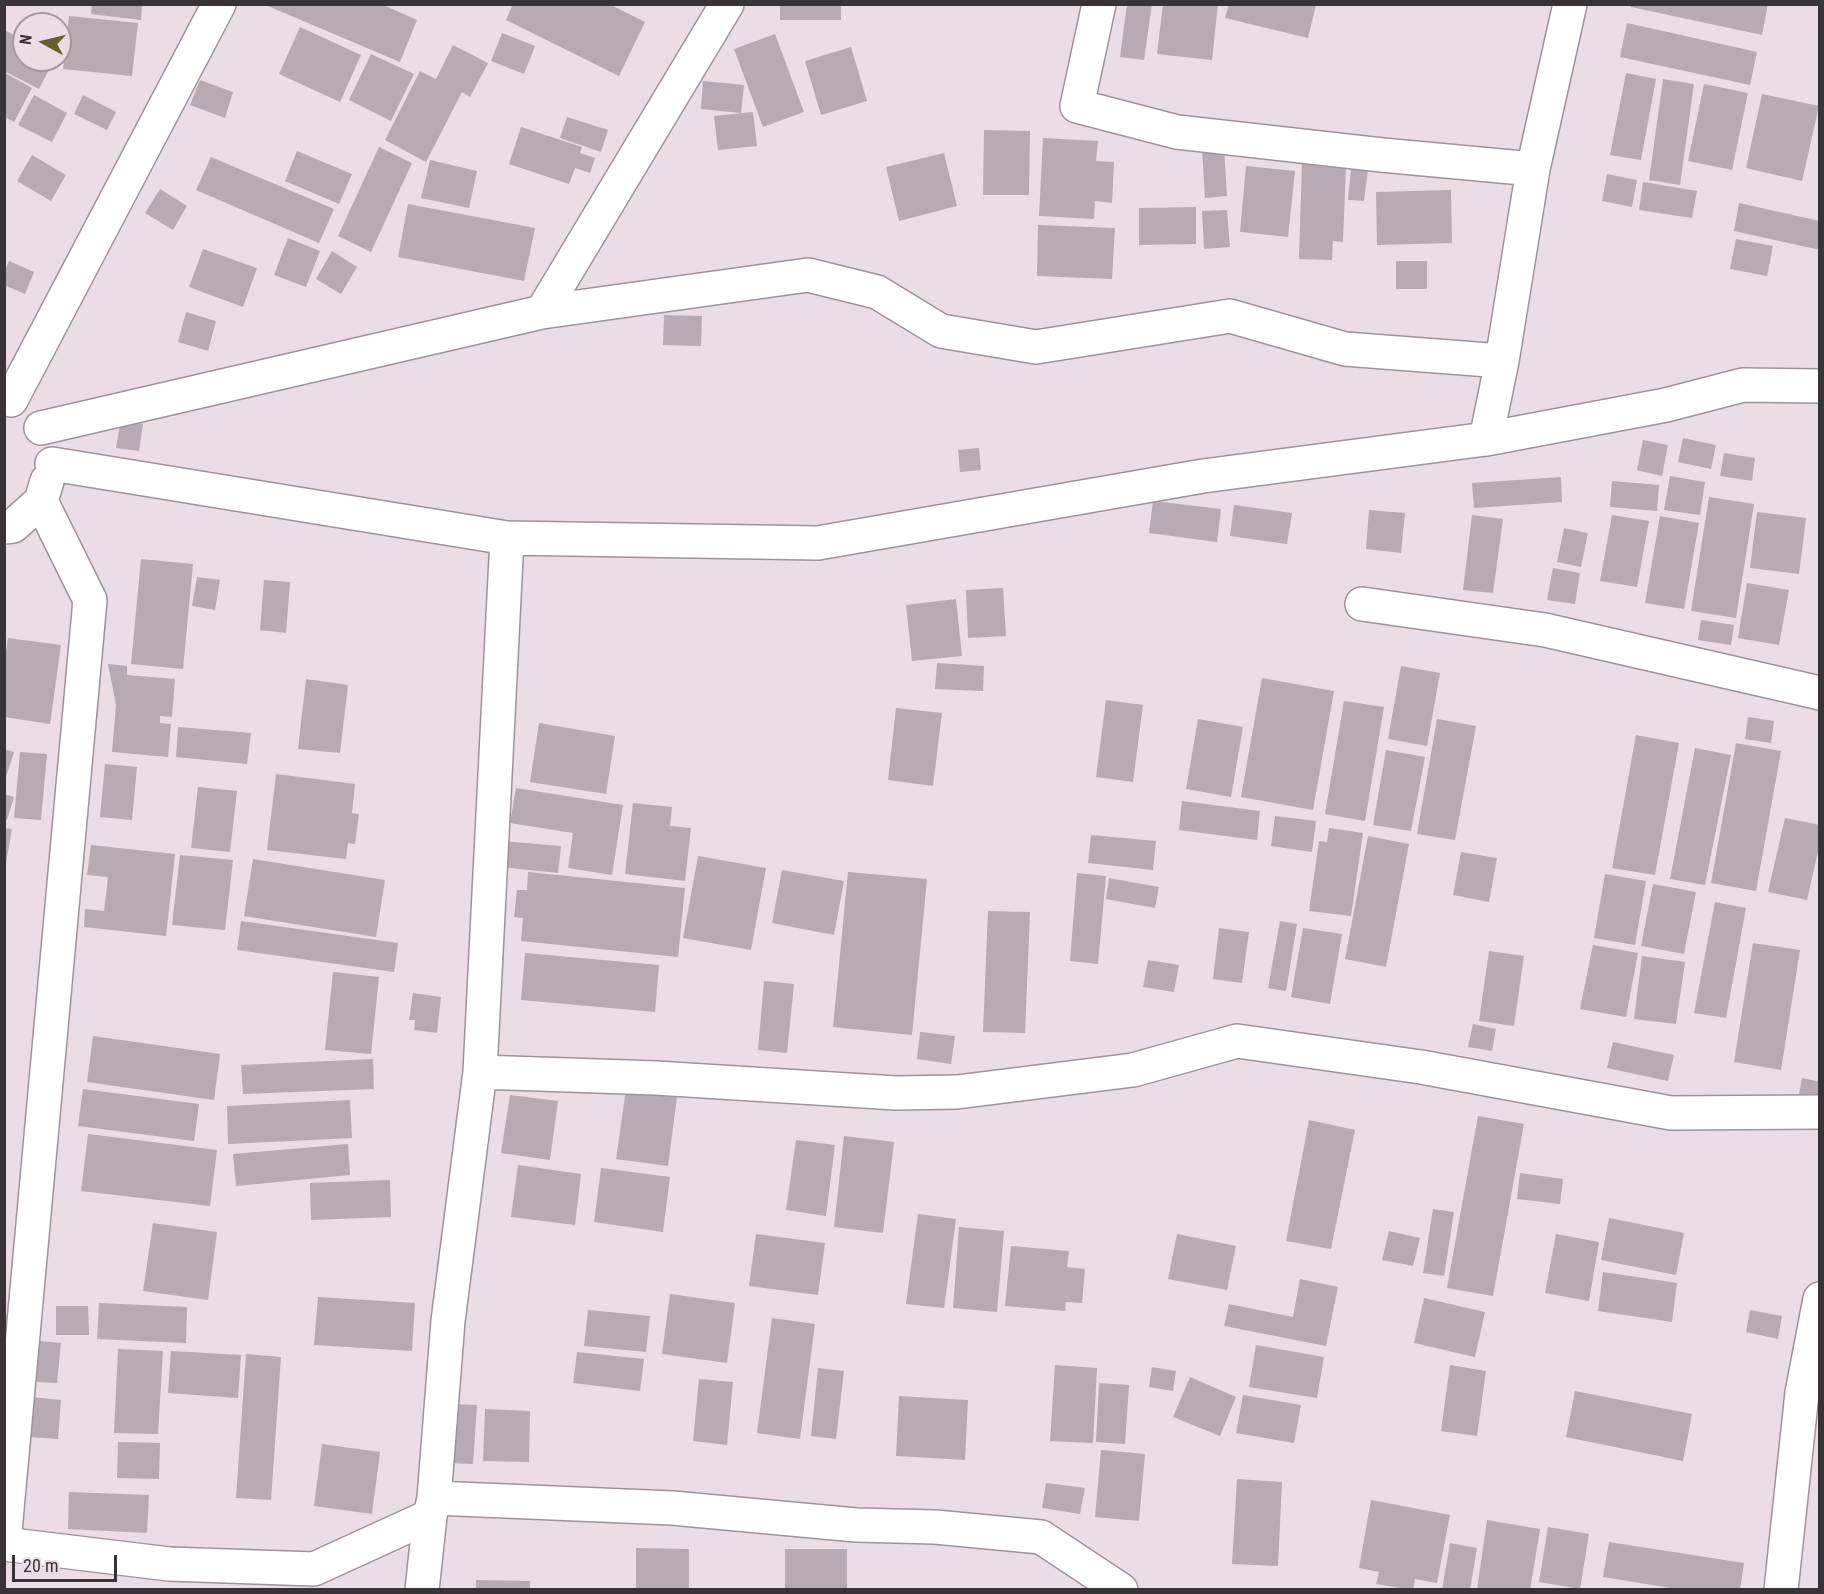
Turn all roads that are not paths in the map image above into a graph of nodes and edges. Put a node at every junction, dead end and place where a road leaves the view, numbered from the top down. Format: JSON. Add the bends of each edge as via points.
{"nodes":[{"id":1,"x":219,"y":4,"type":"edge"},
{"id":2,"x":727,"y":4,"type":"edge"},
{"id":3,"x":1099,"y":4,"type":"edge"},
{"id":4,"x":1570,"y":4,"type":"edge"},
{"id":5,"x":1533,"y":169,"type":"junction"},
{"id":6,"x":542,"y":312,"type":"junction"},
{"id":7,"x":1502,"y":361,"type":"junction"},
{"id":8,"x":1820,"y":386,"type":"edge"},
{"id":9,"x":8,"y":400,"type":"edge"},
{"id":10,"x":41,"y":428,"type":"junction"},
{"id":11,"x":1486,"y":439,"type":"junction"},
{"id":12,"x":52,"y":464,"type":"junction"},
{"id":13,"x":42,"y":501,"type":"junction"},
{"id":14,"x":4,"y":527,"type":"edge"},
{"id":15,"x":507,"y":538,"type":"junction"},
{"id":16,"x":1362,"y":604,"type":"dead end"},
{"id":17,"x":1820,"y":693,"type":"edge"},
{"id":18,"x":480,"y":1072,"type":"junction"},
{"id":19,"x":1820,"y":1112,"type":"edge"},
{"id":20,"x":1820,"y":1299,"type":"edge"},
{"id":21,"x":432,"y":1507,"type":"junction"},
{"id":22,"x":4,"y":1543,"type":"edge"},
{"id":23,"x":422,"y":1590,"type":"edge"},
{"id":24,"x":1121,"y":1590,"type":"edge"},
{"id":25,"x":1781,"y":1590,"type":"edge"}],
"edges":[{"from":1,"to":9,"type":"street"},
{"from":2,"to":6,"type":"street"},
{"from":3,"to":5,"type":"street","via":[[1077,106],[1178,132]]},
{"from":4,"to":5,"type":"street"},
{"from":5,"to":7,"type":"street"},
{"from":6,"to":7,"type":"street","via":[[808,275],[877,292],[942,331],[1036,347],[1230,316],[1345,349]]},
{"from":6,"to":10,"type":"street"},
{"from":7,"to":11,"type":"street"},
{"from":8,"to":11,"type":"street","via":[[1743,385],[1666,405]]},
{"from":9,"to":10,"type":"street"},
{"from":10,"to":12,"type":"street"},
{"from":11,"to":15,"type":"street","via":[[1203,476],[818,543]]},
{"from":12,"to":13,"type":"street"},
{"from":12,"to":15,"type":"street"},
{"from":13,"to":14,"type":"street","via":[[13,526]]},
{"from":13,"to":22,"type":"street","via":[[90,600]]},
{"from":15,"to":18,"type":"street"},
{"from":16,"to":17,"type":"street","via":[[1545,630]]},
{"from":18,"to":19,"type":"street","via":[[896,1093],[957,1092],[1133,1070],[1237,1041],[1421,1067],[1671,1113]]},
{"from":18,"to":21,"type":"street","via":[[448,1321]]},
{"from":20,"to":25,"type":"street","via":[[1802,1393]]},
{"from":21,"to":22,"type":"street","via":[[314,1569],[169,1564]]},
{"from":21,"to":23,"type":"street"},
{"from":21,"to":24,"type":"street","via":[[672,1508],[1041,1537]]}]}
